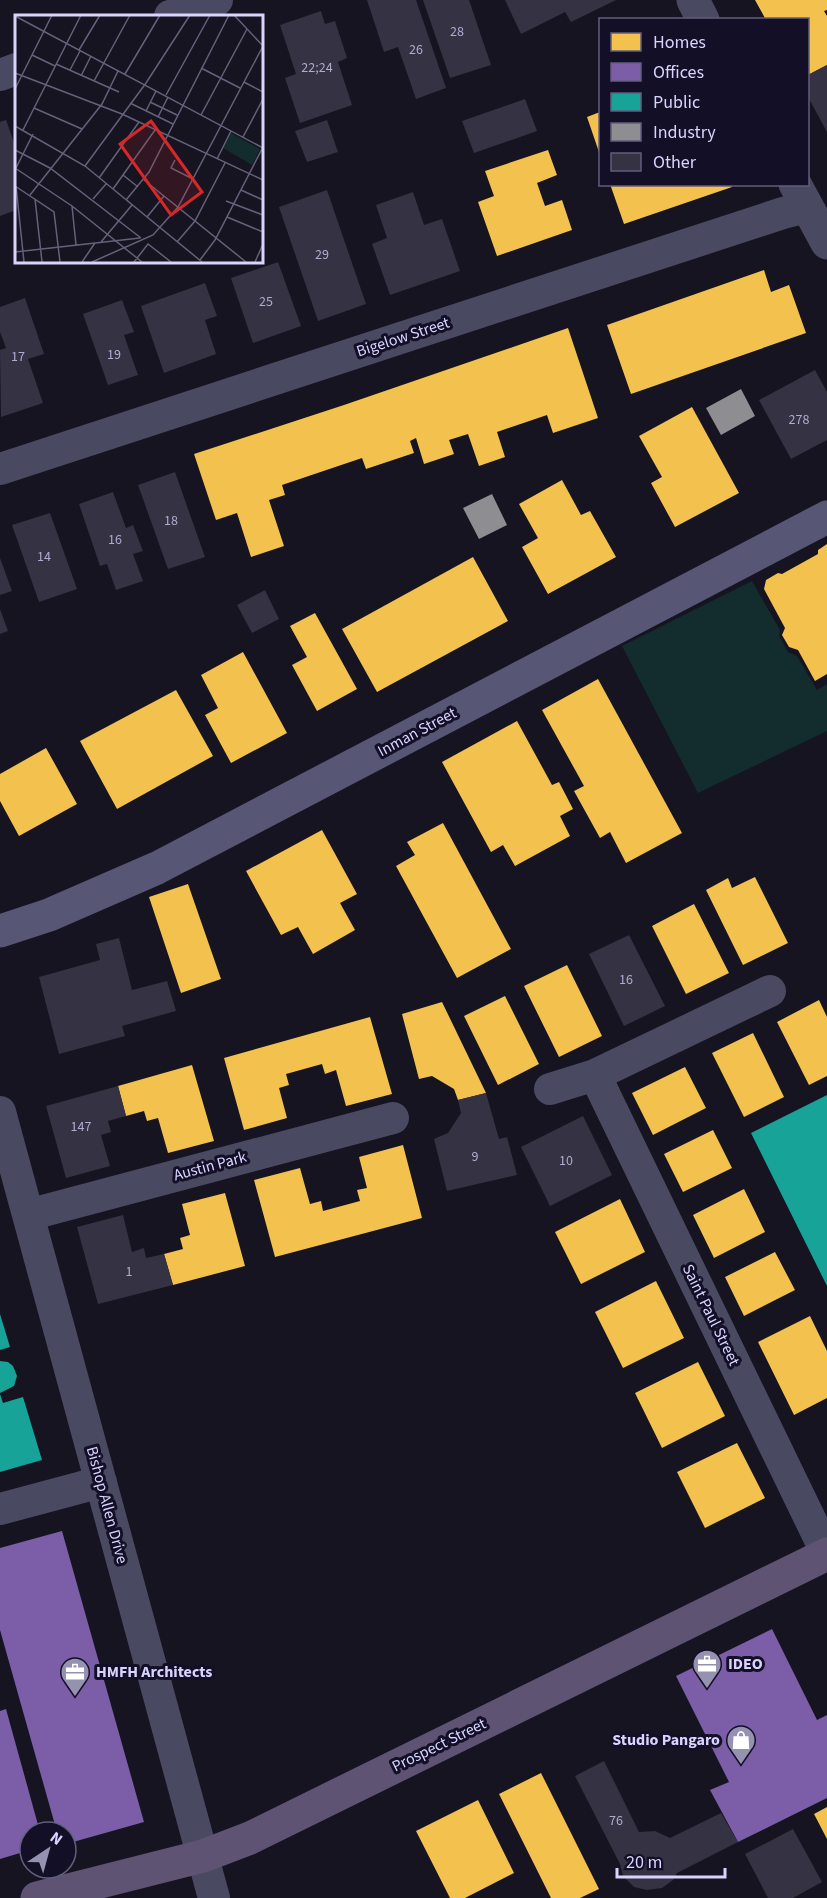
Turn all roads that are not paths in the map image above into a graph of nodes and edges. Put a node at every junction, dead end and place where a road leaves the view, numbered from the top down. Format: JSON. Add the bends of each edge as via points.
{"nodes":[{"id":1,"x":217,"y":0,"type":"edge"},
{"id":2,"x":693,"y":0,"type":"edge"},
{"id":3,"x":173,"y":15,"type":"edge"},
{"id":4,"x":702,"y":18,"type":"edge"},
{"id":5,"x":15,"y":69,"type":"edge"},
{"id":6,"x":0,"y":75,"type":"edge"},
{"id":7,"x":801,"y":196,"type":"edge"},
{"id":8,"x":827,"y":243,"type":"edge"},
{"id":9,"x":0,"y":469,"type":"edge"},
{"id":10,"x":827,"y":517,"type":"edge"},
{"id":11,"x":0,"y":931,"type":"edge"},
{"id":12,"x":770,"y":991,"type":"dead end"},
{"id":13,"x":595,"y":1075,"type":"junction"},
{"id":14,"x":550,"y":1089,"type":"dead end"},
{"id":15,"x":0,"y":1112,"type":"edge"},
{"id":16,"x":393,"y":1118,"type":"dead end"},
{"id":17,"x":28,"y":1215,"type":"junction"},
{"id":18,"x":101,"y":1482,"type":"junction"},
{"id":19,"x":0,"y":1509,"type":"edge"},
{"id":20,"x":827,"y":1554,"type":"edge"},
{"id":21,"x":203,"y":1856,"type":"junction"},
{"id":22,"x":37,"y":1898,"type":"edge"},
{"id":23,"x":214,"y":1898,"type":"edge"}],
"edges":[{"from":1,"to":3,"type":"street"},
{"from":2,"to":4,"type":"street"},
{"from":5,"to":6,"type":"street"},
{"from":7,"to":8,"type":"street"},
{"from":7,"to":9,"type":"street","name":"Bigelow Street","via":[[772,216]]},
{"from":10,"to":11,"type":"main road","name":"Inman Street","via":[[157,868],[49,915]]},
{"from":12,"to":13,"type":"street"},
{"from":13,"to":14,"type":"street"},
{"from":13,"to":20,"type":"street","name":"Saint Paul Street"},
{"from":15,"to":17,"type":"street","name":"Bishop Allen Drive"},
{"from":16,"to":17,"type":"street","name":"Austin Park"},
{"from":17,"to":18,"type":"street","name":"Bishop Allen Drive"},
{"from":18,"to":19,"type":"street"},
{"from":18,"to":21,"type":"street","name":"Bishop Allen Drive"},
{"from":20,"to":21,"type":"main road","name":"Prospect Street","via":[[250,1838]]},
{"from":21,"to":22,"type":"main road","name":"Prospect Street"},
{"from":21,"to":23,"type":"street","name":"Bishop Allen Drive"}]}
